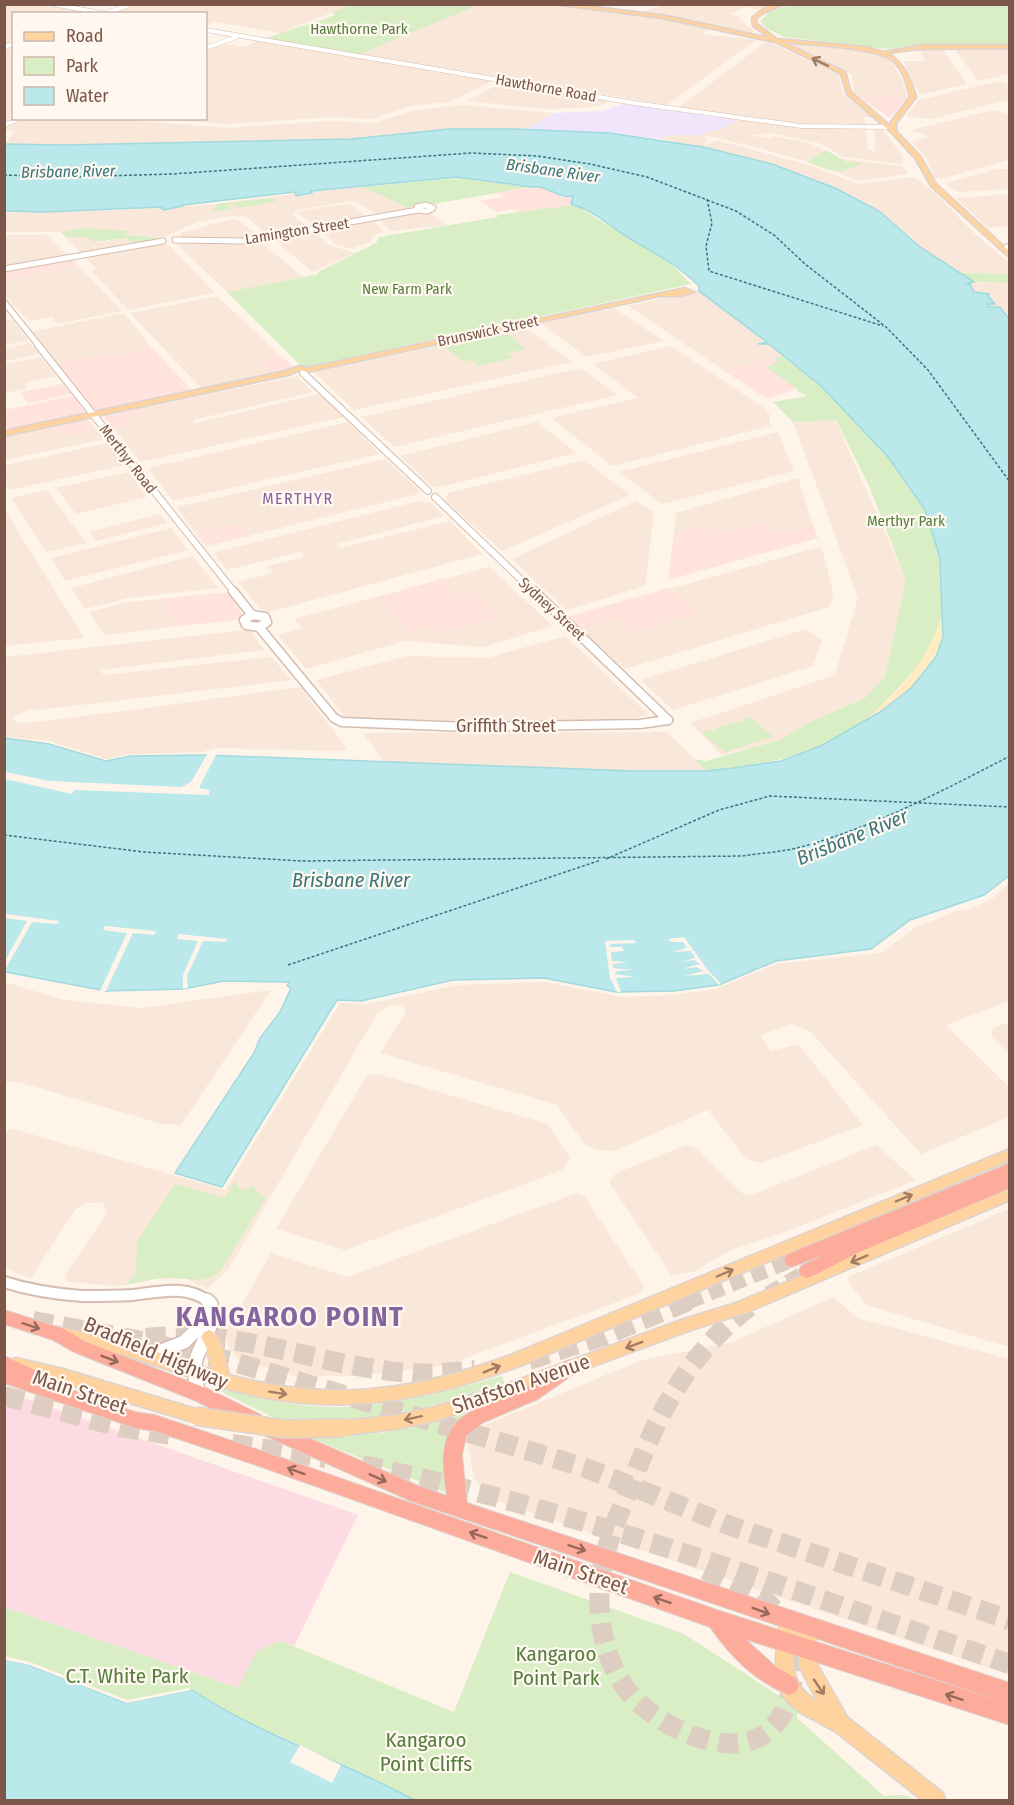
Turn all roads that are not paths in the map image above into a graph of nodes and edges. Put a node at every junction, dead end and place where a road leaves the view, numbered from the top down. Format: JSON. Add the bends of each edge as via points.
{"nodes":[{"id":1,"x":53,"y":4,"type":"edge"},
{"id":2,"x":131,"y":4,"type":"edge"},
{"id":3,"x":555,"y":4,"type":"edge"},
{"id":4,"x":783,"y":4,"type":"edge"},
{"id":5,"x":99,"y":12,"type":"edge"},
{"id":6,"x":108,"y":12,"type":"edge"},
{"id":7,"x":207,"y":30,"type":"edge"},
{"id":8,"x":762,"y":31,"type":"junction"},
{"id":9,"x":742,"y":34,"type":"junction"},
{"id":10,"x":750,"y":35,"type":"junction"},
{"id":11,"x":238,"y":36,"type":"junction"},
{"id":12,"x":772,"y":39,"type":"junction"},
{"id":13,"x":807,"y":43,"type":"junction"},
{"id":14,"x":783,"y":45,"type":"junction"},
{"id":15,"x":1010,"y":46,"type":"edge"},
{"id":16,"x":924,"y":47,"type":"junction"},
{"id":17,"x":207,"y":48,"type":"edge"},
{"id":18,"x":853,"y":48,"type":"junction"},
{"id":19,"x":860,"y":48,"type":"junction"},
{"id":20,"x":883,"y":52,"type":"junction"},
{"id":21,"x":892,"y":54,"type":"junction"},
{"id":22,"x":881,"y":119,"type":"junction"},
{"id":23,"x":896,"y":119,"type":"junction"},
{"id":24,"x":892,"y":129,"type":"junction"},
{"id":25,"x":418,"y":210,"type":"dead end"},
{"id":26,"x":1007,"y":248,"type":"edge"},
{"id":27,"x":1010,"y":256,"type":"edge"},
{"id":28,"x":4,"y":269,"type":"edge"},
{"id":29,"x":669,"y":293,"type":"dead end"},
{"id":30,"x":4,"y":302,"type":"edge"},
{"id":31,"x":302,"y":371,"type":"junction"},
{"id":32,"x":93,"y":415,"type":"junction"},
{"id":33,"x":4,"y":434,"type":"edge"},
{"id":34,"x":668,"y":720,"type":"joint"},
{"id":35,"x":342,"y":722,"type":"joint"},
{"id":36,"x":1010,"y":1154,"type":"edge"},
{"id":37,"x":1010,"y":1169,"type":"edge"},
{"id":38,"x":1010,"y":1181,"type":"edge"},
{"id":39,"x":1010,"y":1194,"type":"edge"},
{"id":40,"x":792,"y":1260,"type":"tunnel mouth"},
{"id":41,"x":807,"y":1271,"type":"tunnel mouth"},
{"id":42,"x":4,"y":1282,"type":"edge"},
{"id":43,"x":212,"y":1315,"type":"junction"},
{"id":44,"x":4,"y":1317,"type":"edge"},
{"id":45,"x":58,"y":1334,"type":"junction"},
{"id":46,"x":208,"y":1337,"type":"junction"},
{"id":47,"x":149,"y":1356,"type":"junction"},
{"id":48,"x":6,"y":1367,"type":"edge"},
{"id":49,"x":569,"y":1368,"type":"junction"},
{"id":50,"x":193,"y":1371,"type":"junction"},
{"id":51,"x":222,"y":1380,"type":"junction"},
{"id":52,"x":200,"y":1394,"type":"junction"},
{"id":53,"x":286,"y":1437,"type":"joint"},
{"id":54,"x":459,"y":1509,"type":"junction"},
{"id":55,"x":717,"y":1620,"type":"junction"},
{"id":56,"x":797,"y":1623,"type":"junction"},
{"id":57,"x":796,"y":1646,"type":"junction"},
{"id":58,"x":789,"y":1685,"type":"junction"},
{"id":59,"x":1010,"y":1694,"type":"edge"},
{"id":60,"x":1010,"y":1715,"type":"edge"},
{"id":61,"x":840,"y":1723,"type":"junction"},
{"id":62,"x":936,"y":1800,"type":"edge"}],
"edges":[{"from":1,"to":5,"type":"street"},
{"from":2,"to":6,"type":"street"},
{"from":3,"to":9,"type":"main road","via":[[660,16]]},
{"from":4,"to":8,"type":"main road","via":[[756,16],[754,23]]},
{"from":7,"to":11,"type":"street","name":"Hawthorne Road"},
{"from":8,"to":10,"type":"main road"},
{"from":8,"to":12,"type":"main road"},
{"from":9,"to":10,"type":"main road"},
{"from":9,"to":12,"type":"main road"},
{"from":10,"to":12,"type":"main road"},
{"from":11,"to":17,"type":"street"},
{"from":11,"to":24,"type":"street","name":"Hawthorne Road","via":[[798,126]]},
{"from":12,"to":13,"type":"main road"},
{"from":12,"to":13,"type":"main road"},
{"from":12,"to":14,"type":"main road"},
{"from":12,"to":14,"type":"main road"},
{"from":13,"to":18,"type":"main road"},
{"from":22,"to":14,"type":"main road","one_way":true,"via":[[849,93],[843,73]]},
{"from":15,"to":16,"type":"main road"},
{"from":16,"to":19,"type":"main road"},
{"from":16,"to":21,"type":"main road"},
{"from":18,"to":19,"type":"main road"},
{"from":18,"to":20,"type":"main road"},
{"from":19,"to":20,"type":"main road"},
{"from":20,"to":21,"type":"main road"},
{"from":21,"to":23,"type":"main road","via":[[913,95]]},
{"from":22,"to":23,"type":"main road"},
{"from":22,"to":24,"type":"main road"},
{"from":23,"to":24,"type":"main road"},
{"from":24,"to":26,"type":"main road","via":[[933,185]]},
{"from":25,"to":28,"type":"street","name":"Lamington Street","via":[[243,241],[168,238]]},
{"from":26,"to":27,"type":"main road"},
{"from":29,"to":31,"type":"main road","name":"Brunswick Street"},
{"from":30,"to":32,"type":"street","name":"Merthyr Road"},
{"from":31,"to":32,"type":"main road","name":"Brunswick Street"},
{"from":31,"to":34,"type":"street","name":"Sydney Street"},
{"from":32,"to":33,"type":"main road","name":"Brunswick Street"},
{"from":32,"to":35,"type":"street","name":"Merthyr Road","via":[[252,615],[244,624],[259,627],[334,718]]},
{"from":34,"to":35,"type":"street","name":"Griffith Street","via":[[640,724],[468,727]]},
{"from":51,"to":36,"type":"main road","name":"Shafston Avenue","one_way":true,"via":[[288,1395],[341,1398],[394,1395],[453,1383]]},
{"from":37,"to":40,"type":"highway"},
{"from":38,"to":41,"type":"highway","via":[[851,1248]]},
{"from":39,"to":49,"type":"main road","name":"Shafston Avenue","one_way":true,"via":[[740,1308]]},
{"from":42,"to":43,"type":"street","via":[[41,1291],[98,1295],[182,1290],[208,1301]]},
{"from":43,"to":46,"type":"street","via":[[213,1328]]},
{"from":43,"to":47,"type":"street","via":[[184,1342]]},
{"from":44,"to":45,"type":"highway","name":"Bradfield Highway","one_way":true},
{"from":45,"to":47,"type":"main road","name":"Shafston Avenue","via":[[84,1336]]},
{"from":45,"to":52,"type":"highway","name":"Bradfield Highway","one_way":true,"via":[[80,1347]]},
{"from":46,"to":50,"type":"street"},
{"from":46,"to":51,"type":"main road"},
{"from":47,"to":50,"type":"main road","name":"Shafston Avenue"},
{"from":49,"to":48,"type":"main road","name":"Shafston Avenue","one_way":true,"bridge":true,"via":[[434,1414],[397,1422],[284,1429],[196,1416],[63,1376]]},
{"from":55,"to":48,"type":"highway","name":"Main Street","one_way":true,"via":[[155,1423],[135,1420]]},
{"from":49,"to":54,"type":"highway","via":[[526,1396],[469,1422],[459,1432],[453,1446]]},
{"from":50,"to":51,"type":"main road","name":"Shafston Avenue"},
{"from":50,"to":52,"type":"street"},
{"from":52,"to":53,"type":"highway","name":"Bradfield Highway"},
{"from":53,"to":54,"type":"highway","name":"Main Street","one_way":true},
{"from":54,"to":56,"type":"highway","name":"Main Street","one_way":true},
{"from":55,"to":57,"type":"highway","name":"Main Street"},
{"from":55,"to":58,"type":"highway","via":[[730,1639],[778,1681]]},
{"from":56,"to":57,"type":"main road"},
{"from":56,"to":59,"type":"highway","name":"Main Street"},
{"from":57,"to":58,"type":"main road","via":[[786,1671]]},
{"from":60,"to":57,"type":"highway","name":"Main Street","one_way":true},
{"from":57,"to":61,"type":"main road","one_way":true},
{"from":58,"to":61,"type":"main road","via":[[817,1713]]},
{"from":61,"to":62,"type":"main road"}]}
